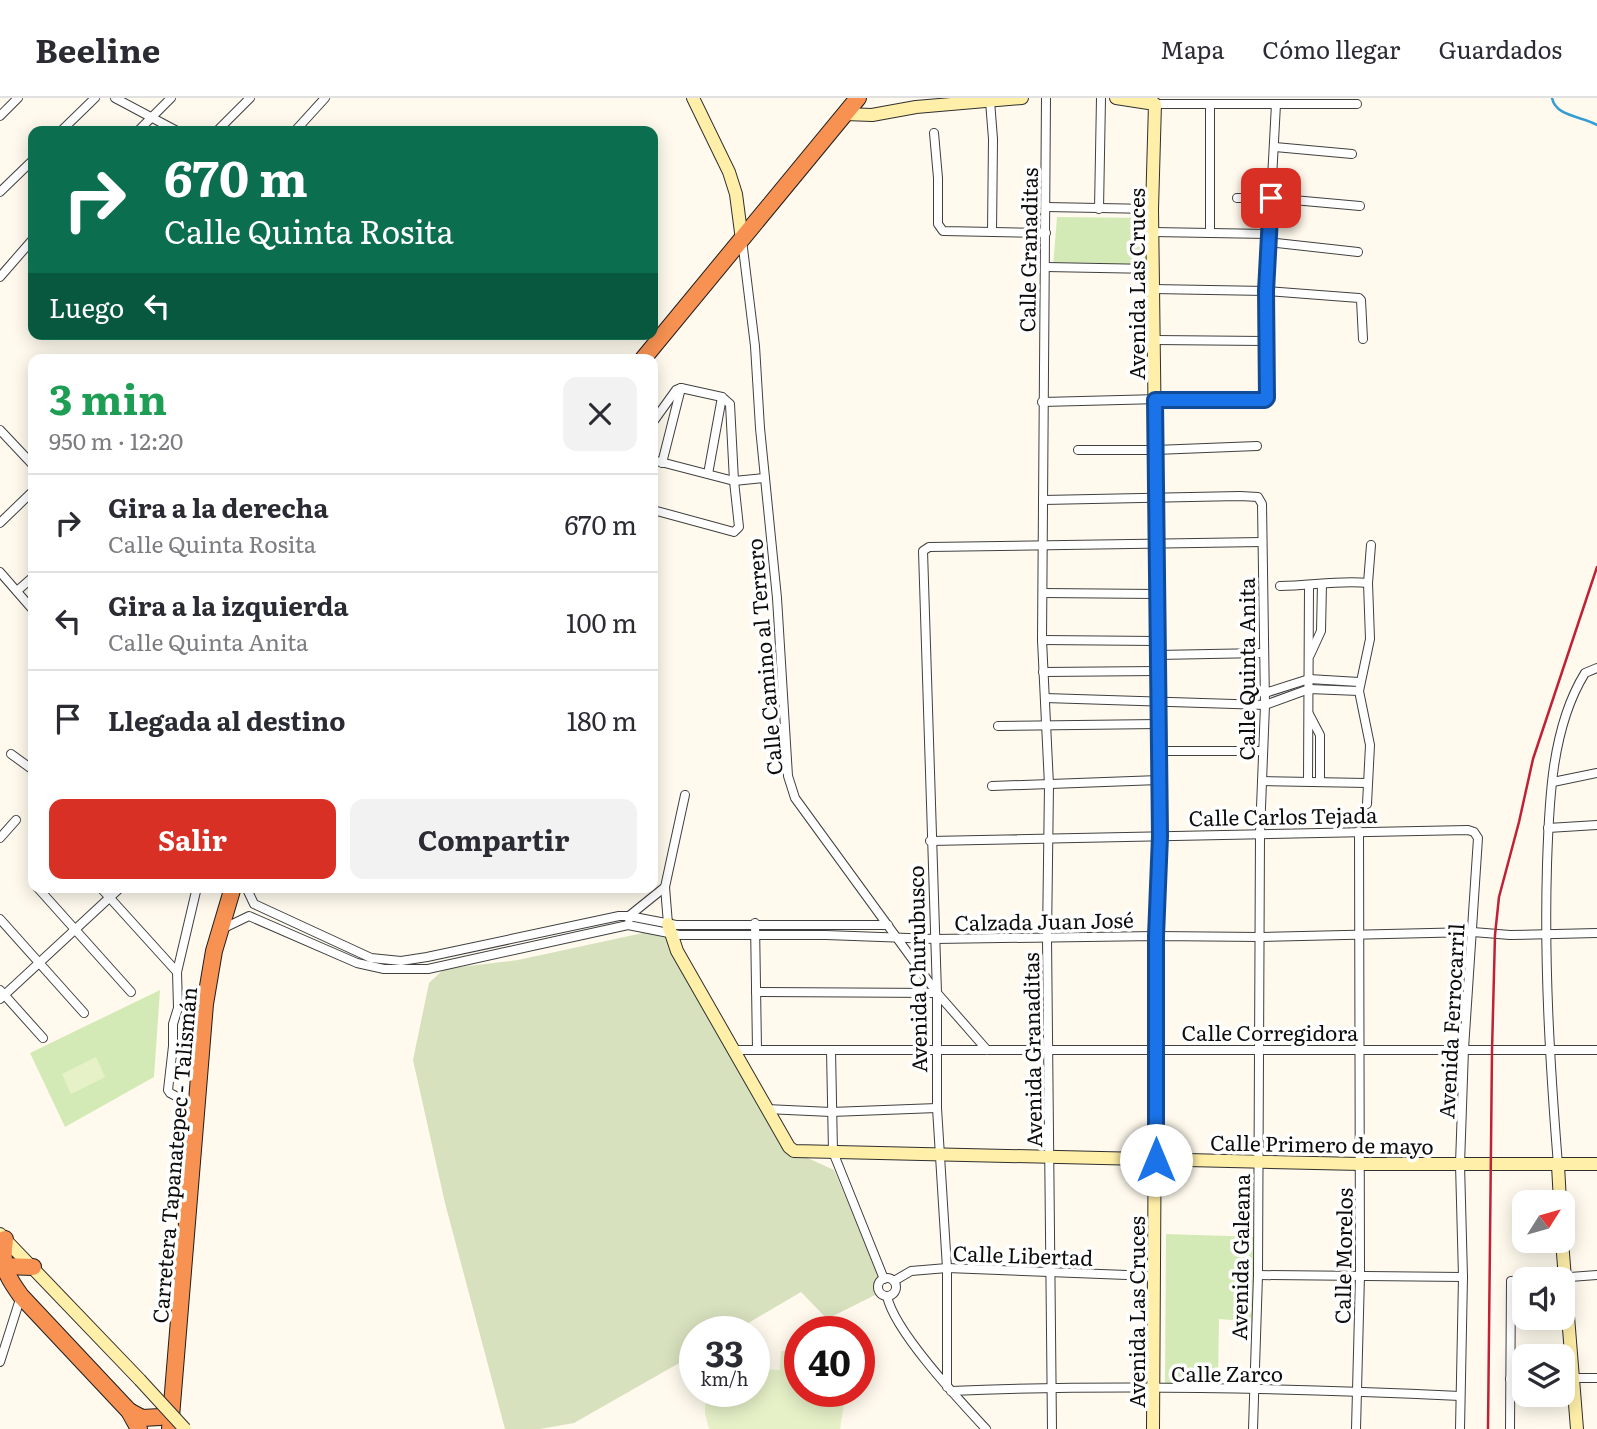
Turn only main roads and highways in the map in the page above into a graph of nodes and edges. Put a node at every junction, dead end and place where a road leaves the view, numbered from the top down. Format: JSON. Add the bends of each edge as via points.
{"nodes":[{"id":1,"x":858,"y":98,"type":"edge"},
{"id":2,"x":845,"y":106,"type":"edge"},
{"id":3,"x":741,"y":233,"type":"junction"},
{"id":4,"x":658,"y":326,"type":"edge"},
{"id":5,"x":646,"y":340,"type":"edge"},
{"id":6,"x":658,"y":340,"type":"edge"},
{"id":7,"x":658,"y":340,"type":"edge"},
{"id":8,"x":635,"y":354,"type":"edge"},
{"id":9,"x":647,"y":354,"type":"edge"},
{"id":10,"x":220,"y":893,"type":"edge"},
{"id":11,"x":231,"y":893,"type":"edge"},
{"id":12,"x":2,"y":1236,"type":"edge"},
{"id":13,"x":3,"y":1266,"type":"junction"},
{"id":14,"x":33,"y":1267,"type":"road end"},
{"id":15,"x":129,"y":1412,"type":"junction"},
{"id":16,"x":163,"y":1425,"type":"edge"},
{"id":17,"x":139,"y":1429,"type":"edge"}],
"edges":[{"from":1,"to":2,"type":"highway"},
{"from":2,"to":3,"type":"highway"},
{"from":3,"to":4,"type":"highway"},
{"from":3,"to":7,"type":"highway"},
{"from":5,"to":8,"type":"highway"},
{"from":6,"to":9,"type":"highway"},
{"from":10,"to":16,"type":"highway","name":"Carretera Tapanatepec - Talismán","via":[[197,988]]},
{"from":11,"to":16,"type":"highway","name":"Carretera Tapanatepec - Talismán","via":[[204,1018]]},
{"from":12,"to":13,"type":"highway"},
{"from":13,"to":14,"type":"highway"},
{"from":13,"to":15,"type":"highway","via":[[21,1296]]},
{"from":15,"to":16,"type":"highway"},
{"from":15,"to":17,"type":"highway"}]}
